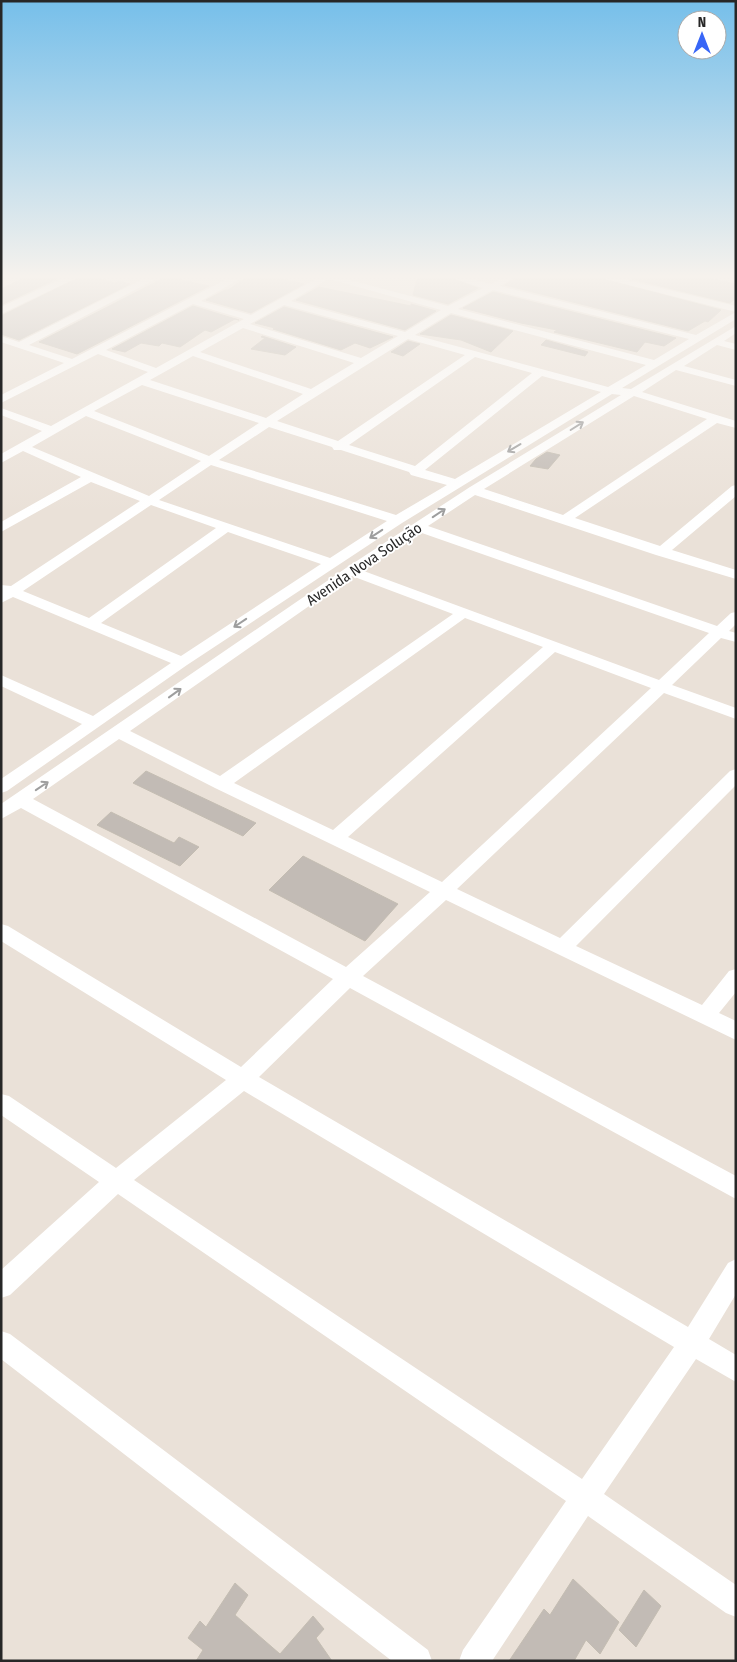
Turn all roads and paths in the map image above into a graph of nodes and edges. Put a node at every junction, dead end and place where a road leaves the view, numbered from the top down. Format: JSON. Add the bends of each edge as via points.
{"nodes":[{"id":1,"x":55,"y":357,"type":"edge"},
{"id":2,"x":86,"y":357,"type":"edge"},
{"id":3,"x":116,"y":357,"type":"edge"},
{"id":4,"x":183,"y":357,"type":"edge"},
{"id":5,"x":204,"y":357,"type":"edge"},
{"id":6,"x":345,"y":357,"type":"edge"},
{"id":7,"x":371,"y":357,"type":"edge"},
{"id":8,"x":469,"y":357,"type":"edge"},
{"id":9,"x":487,"y":357,"type":"edge"},
{"id":10,"x":626,"y":357,"type":"edge"},
{"id":11,"x":668,"y":357,"type":"edge"},
{"id":12,"x":693,"y":357,"type":"edge"},
{"id":13,"x":362,"y":362,"type":"junction"},
{"id":14,"x":74,"y":363,"type":"junction"},
{"id":15,"x":656,"y":364,"type":"junction"},
{"id":16,"x":676,"y":367,"type":"junction"},
{"id":17,"x":542,"y":371,"type":"junction"},
{"id":18,"x":158,"y":372,"type":"junction"},
{"id":19,"x":141,"y":381,"type":"junction"},
{"id":20,"x":736,"y":383,"type":"edge"},
{"id":21,"x":609,"y":391,"type":"junction"},
{"id":22,"x":631,"y":392,"type":"junction"},
{"id":23,"x":312,"y":393,"type":"junction"},
{"id":24,"x":4,"y":396,"type":"edge"},
{"id":25,"x":1,"y":412,"type":"edge"},
{"id":26,"x":86,"y":412,"type":"junction"},
{"id":27,"x":715,"y":419,"type":"junction"},
{"id":28,"x":267,"y":423,"type":"junction"},
{"id":29,"x":736,"y":425,"type":"edge"},
{"id":30,"x":52,"y":431,"type":"junction"},
{"id":31,"x":23,"y":447,"type":"junction"},
{"id":32,"x":338,"y":447,"type":"junction"},
{"id":33,"x":1,"y":459,"type":"edge"},
{"id":34,"x":210,"y":462,"type":"junction"},
{"id":35,"x":415,"y":472,"type":"junction"},
{"id":36,"x":90,"y":478,"type":"junction"},
{"id":37,"x":454,"y":483,"type":"junction"},
{"id":38,"x":736,"y":489,"type":"edge"},
{"id":39,"x":474,"y":490,"type":"junction"},
{"id":40,"x":151,"y":501,"type":"junction"},
{"id":41,"x":397,"y":520,"type":"junction"},
{"id":42,"x":564,"y":520,"type":"junction"},
{"id":43,"x":418,"y":527,"type":"junction"},
{"id":44,"x":1,"y":528,"type":"edge"},
{"id":45,"x":226,"y":528,"type":"junction"},
{"id":46,"x":661,"y":552,"type":"junction"},
{"id":47,"x":330,"y":563,"type":"junction"},
{"id":48,"x":351,"y":571,"type":"junction"},
{"id":49,"x":736,"y":575,"type":"edge"},
{"id":50,"x":5,"y":592,"type":"edge"},
{"id":51,"x":463,"y":613,"type":"junction"},
{"id":52,"x":736,"y":616,"type":"edge"},
{"id":53,"x":90,"y":624,"type":"junction"},
{"id":54,"x":719,"y":632,"type":"junction"},
{"id":55,"x":736,"y":638,"type":"edge"},
{"id":56,"x":553,"y":646,"type":"junction"},
{"id":57,"x":182,"y":662,"type":"junction"},
{"id":58,"x":1,"y":680,"type":"edge"},
{"id":59,"x":661,"y":686,"type":"junction"},
{"id":60,"x":736,"y":714,"type":"edge"},
{"id":61,"x":94,"y":723,"type":"junction"},
{"id":62,"x":120,"y":733,"type":"junction"},
{"id":63,"x":736,"y":775,"type":"edge"},
{"id":64,"x":221,"y":784,"type":"junction"},
{"id":65,"x":1,"y":787,"type":"edge"},
{"id":66,"x":21,"y":800,"type":"junction"},
{"id":67,"x":1,"y":813,"type":"edge"},
{"id":68,"x":335,"y":839,"type":"junction"},
{"id":69,"x":444,"y":891,"type":"junction"},
{"id":70,"x":1,"y":931,"type":"edge"},
{"id":71,"x":562,"y":948,"type":"junction"},
{"id":72,"x":736,"y":977,"type":"edge"},
{"id":73,"x":347,"y":978,"type":"junction"},
{"id":74,"x":705,"y":1016,"type":"junction"},
{"id":75,"x":736,"y":1031,"type":"edge"},
{"id":76,"x":243,"y":1079,"type":"junction"},
{"id":77,"x":1,"y":1103,"type":"edge"},
{"id":78,"x":115,"y":1182,"type":"junction"},
{"id":79,"x":736,"y":1188,"type":"edge"},
{"id":80,"x":736,"y":1271,"type":"edge"},
{"id":81,"x":1,"y":1286,"type":"edge"},
{"id":82,"x":1,"y":1343,"type":"edge"},
{"id":83,"x":692,"y":1343,"type":"junction"},
{"id":84,"x":736,"y":1369,"type":"edge"},
{"id":85,"x":585,"y":1497,"type":"junction"},
{"id":86,"x":736,"y":1603,"type":"edge"},
{"id":87,"x":417,"y":1661,"type":"edge"},
{"id":88,"x":474,"y":1661,"type":"edge"}],
"edges":[{"from":1,"to":14,"type":"street"},
{"from":2,"to":14,"type":"street"},
{"from":3,"to":18,"type":"street"},
{"from":4,"to":18,"type":"street"},
{"from":5,"to":23,"type":"street"},
{"from":6,"to":13,"type":"street"},
{"from":7,"to":13,"type":"street"},
{"from":8,"to":32,"type":"street"},
{"from":9,"to":17,"type":"street"},
{"from":10,"to":15,"type":"street"},
{"from":11,"to":15,"type":"street","name":"Avenida Nova Solução"},
{"from":12,"to":16,"type":"street","name":"Avenida Nova Solução"},
{"from":13,"to":23,"type":"street"},
{"from":14,"to":24,"type":"street"},
{"from":15,"to":21,"type":"street","name":"Avenida Nova Solução"},
{"from":16,"to":20,"type":"street"},
{"from":16,"to":22,"type":"street","name":"Avenida Nova Solução"},
{"from":17,"to":21,"type":"street"},
{"from":17,"to":35,"type":"street"},
{"from":18,"to":19,"type":"street"},
{"from":19,"to":26,"type":"street"},
{"from":19,"to":28,"type":"street"},
{"from":21,"to":22,"type":"street"},
{"from":21,"to":37,"type":"street","name":"Avenida Nova Solução","one_way":true},
{"from":22,"to":27,"type":"street"},
{"from":39,"to":22,"type":"street","name":"Avenida Nova Solução","one_way":true},
{"from":23,"to":28,"type":"street"},
{"from":25,"to":30,"type":"street"},
{"from":26,"to":30,"type":"street"},
{"from":26,"to":34,"type":"street"},
{"from":27,"to":29,"type":"street"},
{"from":27,"to":42,"type":"street"},
{"from":28,"to":32,"type":"street"},
{"from":28,"to":34,"type":"street"},
{"from":30,"to":31,"type":"street"},
{"from":31,"to":33,"type":"street"},
{"from":31,"to":36,"type":"street"},
{"from":32,"to":35,"type":"street"},
{"from":34,"to":40,"type":"street"},
{"from":34,"to":41,"type":"street"},
{"from":35,"to":37,"type":"street"},
{"from":36,"to":40,"type":"street"},
{"from":36,"to":44,"type":"street"},
{"from":37,"to":41,"type":"street","name":"Avenida Nova Solução"},
{"from":38,"to":46,"type":"street"},
{"from":39,"to":42,"type":"street"},
{"from":43,"to":39,"type":"street","name":"Avenida Nova Solução","one_way":true},
{"from":40,"to":45,"type":"street"},
{"from":40,"to":50,"type":"street"},
{"from":41,"to":47,"type":"street","name":"Avenida Nova Solução","one_way":true},
{"from":42,"to":46,"type":"street"},
{"from":43,"to":48,"type":"street","name":"Avenida Nova Solução"},
{"from":43,"to":54,"type":"street"},
{"from":45,"to":47,"type":"street"},
{"from":45,"to":53,"type":"street"},
{"from":46,"to":49,"type":"street"},
{"from":47,"to":57,"type":"street","name":"Avenida Nova Solução","one_way":true},
{"from":48,"to":51,"type":"street"},
{"from":62,"to":48,"type":"street","name":"Avenida Nova Solução","one_way":true},
{"from":50,"to":53,"type":"street"},
{"from":51,"to":56,"type":"street"},
{"from":51,"to":64,"type":"street"},
{"from":52,"to":54,"type":"street"},
{"from":53,"to":57,"type":"street"},
{"from":54,"to":55,"type":"street"},
{"from":54,"to":59,"type":"street"},
{"from":56,"to":59,"type":"street"},
{"from":56,"to":68,"type":"street"},
{"from":57,"to":61,"type":"street","name":"Avenida Nova Solução"},
{"from":58,"to":61,"type":"street"},
{"from":59,"to":60,"type":"street"},
{"from":59,"to":69,"type":"street"},
{"from":61,"to":65,"type":"street","name":"Avenida Nova Solução"},
{"from":62,"to":64,"type":"street"},
{"from":66,"to":62,"type":"street","name":"Avenida Nova Solução","one_way":true},
{"from":63,"to":71,"type":"street"},
{"from":64,"to":68,"type":"street"},
{"from":66,"to":67,"type":"street","name":"Avenida Nova Solução"},
{"from":66,"to":73,"type":"street"},
{"from":68,"to":69,"type":"street"},
{"from":69,"to":71,"type":"street"},
{"from":69,"to":73,"type":"street"},
{"from":70,"to":76,"type":"street"},
{"from":71,"to":74,"type":"street"},
{"from":72,"to":74,"type":"street"},
{"from":73,"to":76,"type":"street"},
{"from":73,"to":79,"type":"street"},
{"from":74,"to":75,"type":"street"},
{"from":76,"to":78,"type":"street"},
{"from":76,"to":83,"type":"street"},
{"from":77,"to":78,"type":"street"},
{"from":78,"to":81,"type":"street"},
{"from":78,"to":85,"type":"street"},
{"from":80,"to":83,"type":"street"},
{"from":82,"to":87,"type":"street"},
{"from":83,"to":84,"type":"street"},
{"from":83,"to":85,"type":"street"},
{"from":85,"to":86,"type":"street"},
{"from":85,"to":88,"type":"street"}]}
